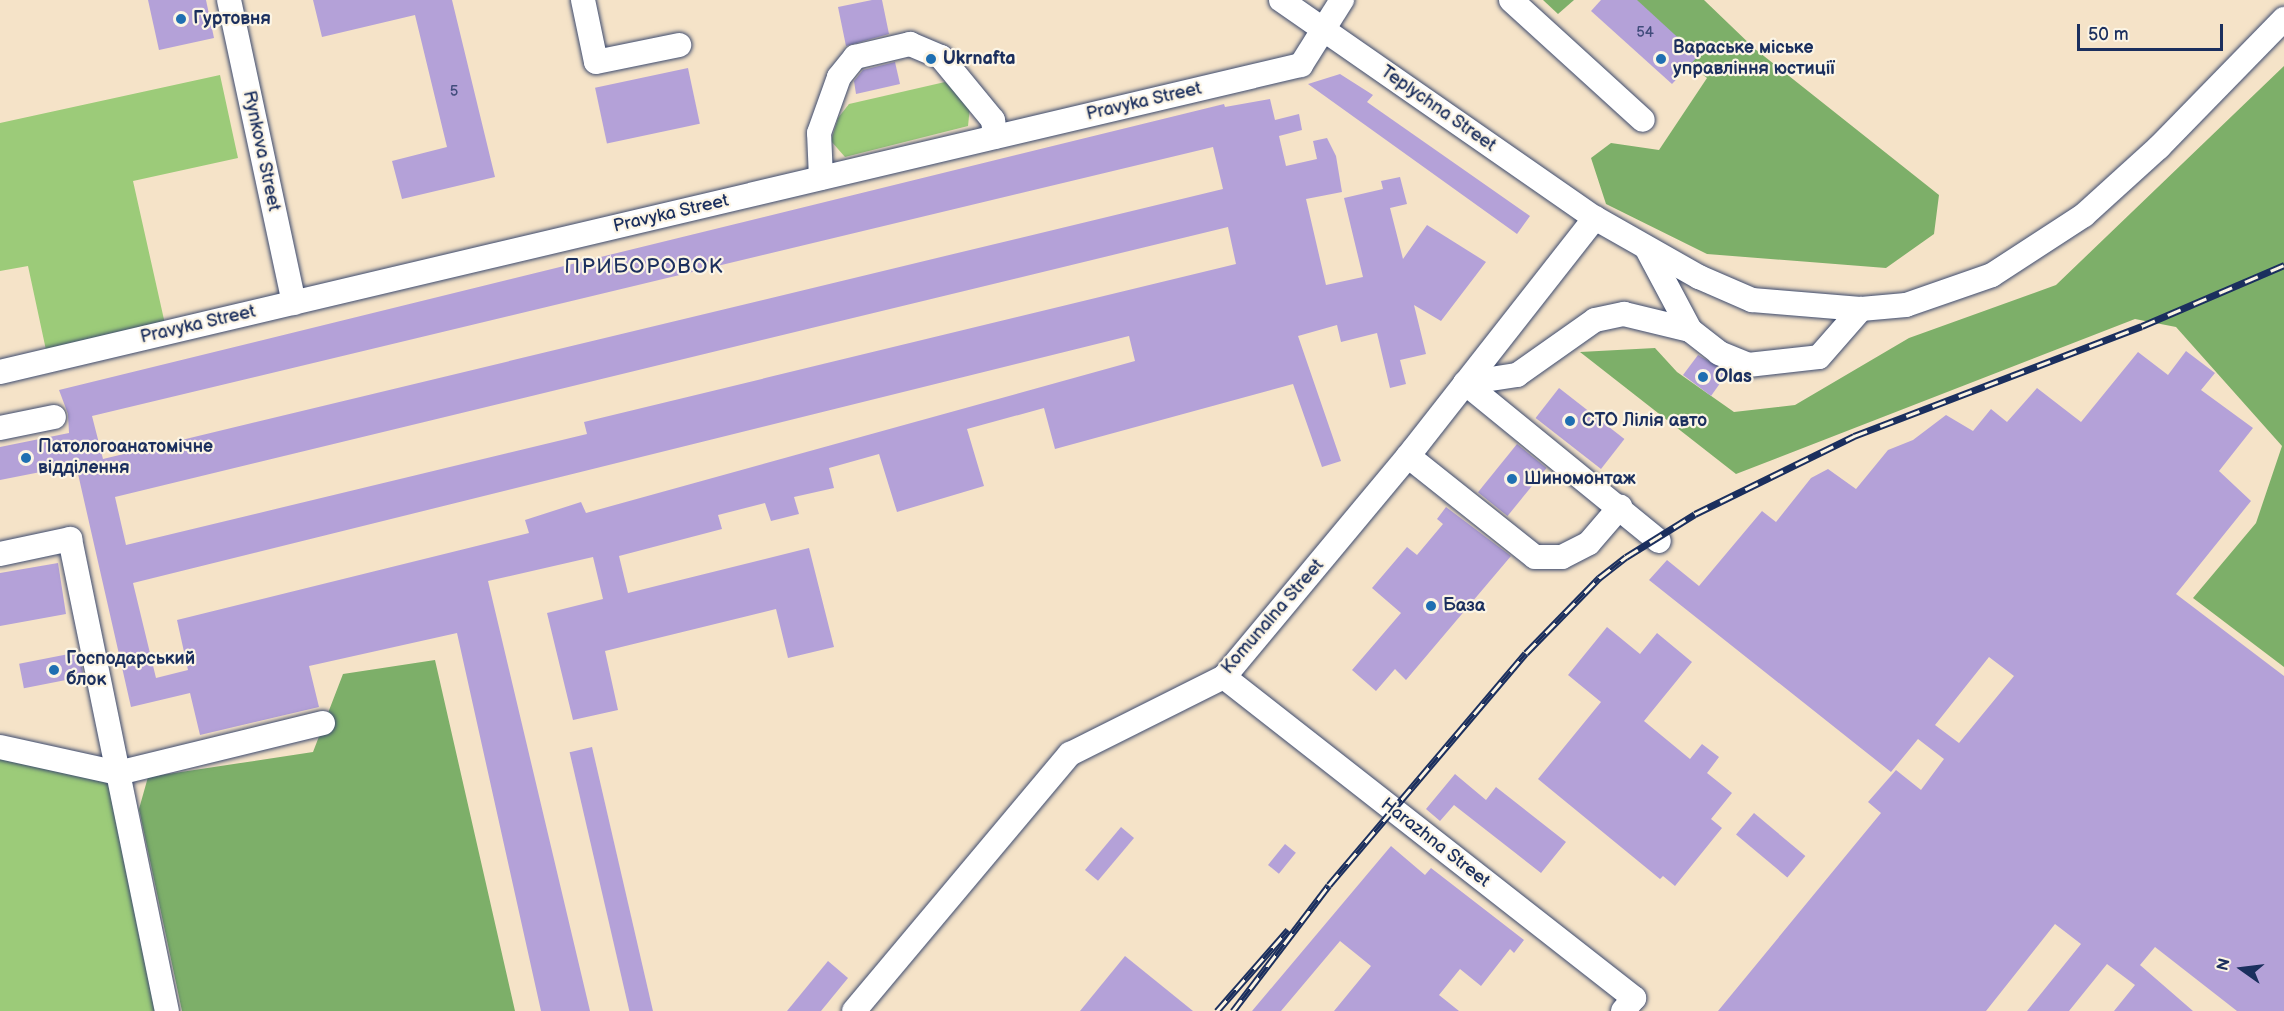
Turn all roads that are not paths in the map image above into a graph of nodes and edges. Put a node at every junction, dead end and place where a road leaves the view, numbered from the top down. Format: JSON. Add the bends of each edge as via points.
{"nodes":[{"id":1,"x":229,"y":0,"type":"edge"},
{"id":2,"x":583,"y":0,"type":"edge"},
{"id":3,"x":1281,"y":0,"type":"edge"},
{"id":4,"x":1342,"y":0,"type":"edge"},
{"id":5,"x":1517,"y":2,"type":"edge"},
{"id":6,"x":2284,"y":19,"type":"edge"},
{"id":7,"x":1322,"y":29,"type":"junction"},
{"id":8,"x":679,"y":45,"type":"dead end"},
{"id":9,"x":1643,"y":120,"type":"dead end"},
{"id":10,"x":995,"y":137,"type":"junction"},
{"id":11,"x":821,"y":178,"type":"junction"},
{"id":12,"x":1595,"y":218,"type":"junction"},
{"id":13,"x":1647,"y":249,"type":"junction"},
{"id":14,"x":294,"y":303,"type":"junction"},
{"id":15,"x":1860,"y":309,"type":"junction"},
{"id":16,"x":1690,"y":330,"type":"junction"},
{"id":17,"x":0,"y":372,"type":"edge"},
{"id":18,"x":1465,"y":383,"type":"junction"},
{"id":19,"x":54,"y":417,"type":"dead end"},
{"id":20,"x":0,"y":428,"type":"edge"},
{"id":21,"x":1408,"y":456,"type":"junction"},
{"id":22,"x":1620,"y":507,"type":"junction"},
{"id":23,"x":1659,"y":541,"type":"dead end"},
{"id":24,"x":0,"y":554,"type":"edge"},
{"id":25,"x":1224,"y":677,"type":"junction"},
{"id":26,"x":323,"y":723,"type":"dead end"},
{"id":27,"x":0,"y":747,"type":"edge"},
{"id":28,"x":118,"y":773,"type":"junction"},
{"id":29,"x":167,"y":1011,"type":"edge"},
{"id":30,"x":854,"y":1011,"type":"edge"},
{"id":31,"x":1623,"y":1011,"type":"edge"}],
"edges":[{"from":1,"to":14,"type":"street","name":"Rynkova Street"},
{"from":2,"to":8,"type":"street","via":[[596,62]]},
{"from":3,"to":7,"type":"street","name":"Teplychna Street"},
{"from":4,"to":7,"type":"street","name":"Pravyka Street"},
{"from":5,"to":9,"type":"street"},
{"from":6,"to":15,"type":"street","name":"Teplychna Street","via":[[2159,147],[2084,214],[1992,274],[1906,305]]},
{"from":7,"to":10,"type":"street","name":"Pravyka Street","via":[[1301,65]]},
{"from":7,"to":12,"type":"street","name":"Teplychna Street"},
{"from":10,"to":11,"type":"street","name":"Pravyka Street"},
{"from":10,"to":11,"type":"street","via":[[993,120],[941,57],[910,44],[866,54],[855,57],[839,77],[829,101],[819,133]]},
{"from":11,"to":14,"type":"street","name":"Pravyka Street"},
{"from":12,"to":13,"type":"street","name":"Teplychna Street"},
{"from":12,"to":18,"type":"street","name":"Komunalna Street"},
{"from":13,"to":15,"type":"street","name":"Teplychna Street","via":[[1752,300]]},
{"from":13,"to":16,"type":"street"},
{"from":14,"to":17,"type":"street","name":"Pravyka Street"},
{"from":15,"to":16,"type":"street","via":[[1819,357],[1748,365],[1719,353]]},
{"from":16,"to":18,"type":"street","via":[[1624,314],[1596,320],[1517,375]]},
{"from":18,"to":21,"type":"street","name":"Komunalna Street"},
{"from":18,"to":22,"type":"street"},
{"from":19,"to":20,"type":"street"},
{"from":21,"to":22,"type":"street","via":[[1535,557],[1563,557],[1589,543]]},
{"from":21,"to":25,"type":"street","name":"Komunalna Street"},
{"from":22,"to":23,"type":"street"},
{"from":24,"to":28,"type":"street","via":[[70,539]]},
{"from":25,"to":30,"type":"street","name":"Komunalna Street","via":[[1070,754]]},
{"from":25,"to":31,"type":"street","name":"Harazhna Street","via":[[1634,998]]},
{"from":26,"to":28,"type":"street"},
{"from":27,"to":28,"type":"street"},
{"from":28,"to":29,"type":"street"}]}
